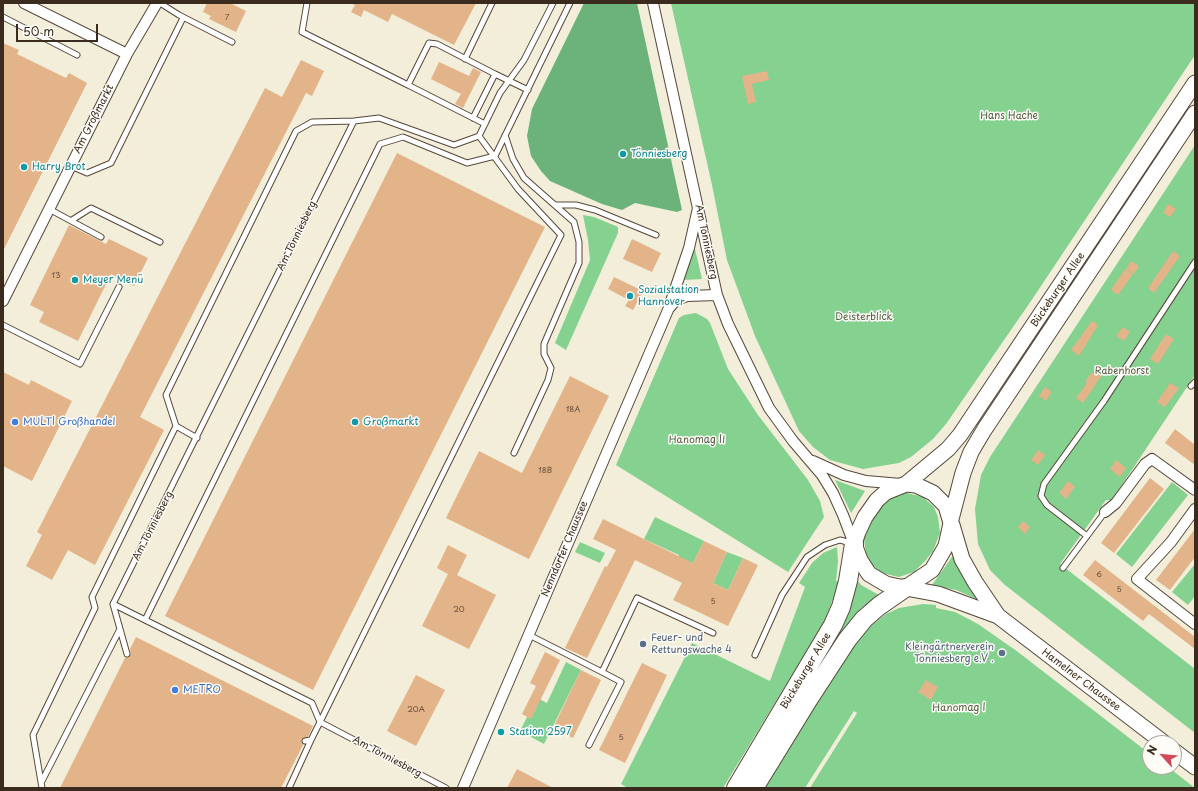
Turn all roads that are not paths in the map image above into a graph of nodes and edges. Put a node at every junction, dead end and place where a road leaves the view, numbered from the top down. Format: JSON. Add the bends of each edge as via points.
{"nodes":[{"id":1,"x":24,"y":3,"type":"edge"},
{"id":2,"x":158,"y":3,"type":"edge"},
{"id":3,"x":307,"y":3,"type":"edge"},
{"id":4,"x":492,"y":3,"type":"edge"},
{"id":5,"x":553,"y":3,"type":"edge"},
{"id":6,"x":570,"y":3,"type":"edge"},
{"id":7,"x":653,"y":3,"type":"edge"},
{"id":8,"x":3,"y":17,"type":"edge"},
{"id":9,"x":183,"y":18,"type":"junction"},
{"id":10,"x":232,"y":42,"type":"dead end"},
{"id":11,"x":127,"y":54,"type":"junction"},
{"id":12,"x":78,"y":55,"type":"dead end"},
{"id":13,"x":465,"y":59,"type":"junction"},
{"id":14,"x":495,"y":74,"type":"junction"},
{"id":15,"x":509,"y":81,"type":"junction"},
{"id":16,"x":1195,"y":83,"type":"edge"},
{"id":17,"x":408,"y":86,"type":"junction"},
{"id":18,"x":528,"y":90,"type":"junction"},
{"id":19,"x":1195,"y":113,"type":"edge"},
{"id":20,"x":473,"y":118,"type":"junction"},
{"id":21,"x":354,"y":121,"type":"junction"},
{"id":22,"x":485,"y":124,"type":"junction"},
{"id":23,"x":505,"y":135,"type":"junction"},
{"id":24,"x":479,"y":136,"type":"junction"},
{"id":25,"x":495,"y":156,"type":"junction"},
{"id":26,"x":71,"y":166,"type":"junction"},
{"id":27,"x":556,"y":205,"type":"junction"},
{"id":28,"x":698,"y":208,"type":"junction"},
{"id":29,"x":49,"y":209,"type":"junction"},
{"id":30,"x":72,"y":220,"type":"junction"},
{"id":31,"x":656,"y":235,"type":"dead end"},
{"id":32,"x":101,"y":237,"type":"dead end"},
{"id":33,"x":160,"y":242,"type":"dead end"},
{"id":34,"x":1195,"y":262,"type":"edge"},
{"id":35,"x":119,"y":287,"type":"dead end"},
{"id":36,"x":717,"y":295,"type":"junction"},
{"id":37,"x":3,"y":301,"type":"edge"},
{"id":38,"x":668,"y":310,"type":"junction"},
{"id":39,"x":3,"y":325,"type":"edge"},
{"id":40,"x":176,"y":426,"type":"junction"},
{"id":41,"x":197,"y":438,"type":"junction"},
{"id":42,"x":514,"y":453,"type":"dead end"},
{"id":43,"x":810,"y":459,"type":"junction"},
{"id":44,"x":906,"y":484,"type":"junction"},
{"id":45,"x":1195,"y":490,"type":"edge"},
{"id":46,"x":1195,"y":509,"type":"edge"},
{"id":47,"x":1104,"y":512,"type":"joint"},
{"id":48,"x":951,"y":521,"type":"junction"},
{"id":49,"x":1087,"y":536,"type":"junction"},
{"id":50,"x":854,"y":544,"type":"junction"},
{"id":51,"x":1063,"y":568,"type":"dead end"},
{"id":52,"x":904,"y":588,"type":"junction"},
{"id":53,"x":113,"y":604,"type":"junction"},
{"id":54,"x":998,"y":616,"type":"junction"},
{"id":55,"x":144,"y":620,"type":"junction"},
{"id":56,"x":1195,"y":624,"type":"edge"},
{"id":57,"x":120,"y":629,"type":"junction"},
{"id":58,"x":713,"y":633,"type":"dead end"},
{"id":59,"x":529,"y":635,"type":"junction"},
{"id":60,"x":127,"y":654,"type":"dead end"},
{"id":61,"x":755,"y":655,"type":"dead end"},
{"id":62,"x":602,"y":672,"type":"junction"},
{"id":63,"x":320,"y":722,"type":"junction"},
{"id":64,"x":1154,"y":735,"type":"edge"},
{"id":65,"x":589,"y":745,"type":"dead end"},
{"id":66,"x":1182,"y":757,"type":"edge"},
{"id":67,"x":1195,"y":767,"type":"edge"},
{"id":68,"x":41,"y":782,"type":"junction"},
{"id":69,"x":42,"y":788,"type":"edge"},
{"id":70,"x":289,"y":788,"type":"edge"},
{"id":71,"x":446,"y":788,"type":"edge"},
{"id":72,"x":463,"y":788,"type":"edge"},
{"id":73,"x":736,"y":788,"type":"edge"},
{"id":74,"x":754,"y":788,"type":"edge"}],
"edges":[{"from":1,"to":11,"type":"street"},
{"from":2,"to":9,"type":"lane"},
{"from":2,"to":11,"type":"street","name":"Am Großmarkt"},
{"from":3,"to":17,"type":"lane","via":[[302,32]]},
{"from":4,"to":13,"type":"lane"},
{"from":5,"to":15,"type":"lane","via":[[524,60]]},
{"from":6,"to":18,"type":"lane"},
{"from":7,"to":28,"type":"street","name":"Am Tönniesberg"},
{"from":8,"to":12,"type":"lane"},
{"from":9,"to":10,"type":"lane"},
{"from":9,"to":26,"type":"lane","via":[[111,163],[87,173]]},
{"from":11,"to":26,"type":"street","name":"Am Großmarkt"},
{"from":13,"to":14,"type":"lane"},
{"from":13,"to":17,"type":"lane","via":[[437,44],[429,43]]},
{"from":14,"to":15,"type":"lane"},
{"from":14,"to":20,"type":"lane"},
{"from":15,"to":18,"type":"lane"},
{"from":15,"to":22,"type":"lane","via":[[500,93]]},
{"from":16,"to":44,"type":"main road","name":"Bückeburger Allee","via":[[960,435],[948,449]]},
{"from":17,"to":20,"type":"lane"},
{"from":18,"to":23,"type":"lane"},
{"from":19,"to":48,"type":"main road","name":"Bückeburger Allee","via":[[984,430],[962,473]]},
{"from":20,"to":22,"type":"lane"},
{"from":21,"to":24,"type":"lane","via":[[379,118],[454,145]]},
{"from":21,"to":40,"type":"lane","via":[[312,122],[296,131],[166,395]]},
{"from":21,"to":41,"type":"lane","name":"Am Tönniesberg"},
{"from":22,"to":24,"type":"lane"},
{"from":23,"to":25,"type":"lane"},
{"from":23,"to":27,"type":"lane","via":[[513,159],[524,178]]},
{"from":24,"to":25,"type":"lane"},
{"from":25,"to":55,"type":"lane","via":[[467,163],[403,137],[380,144]]},
{"from":25,"to":63,"type":"lane","via":[[518,189],[561,235]]},
{"from":26,"to":29,"type":"street","name":"Am Großmarkt"},
{"from":27,"to":31,"type":"lane","via":[[576,205],[595,210]]},
{"from":27,"to":42,"type":"lane","via":[[574,222],[579,242],[579,263],[544,344],[544,354],[551,368],[548,380]]},
{"from":28,"to":36,"type":"street","name":"Am Tönniesberg"},
{"from":28,"to":38,"type":"street","name":"Nenndorfer Chaussee","via":[[689,248]]},
{"from":29,"to":30,"type":"lane"},
{"from":29,"to":37,"type":"street","name":"Am Großmarkt"},
{"from":30,"to":32,"type":"lane"},
{"from":30,"to":33,"type":"lane","via":[[91,208]]},
{"from":34,"to":49,"type":"lane","via":[[1104,401],[1044,484],[1041,496],[1047,505]]},
{"from":35,"to":39,"type":"lane","via":[[80,364]]},
{"from":36,"to":38,"type":"street","name":"Nenndorfer Chaussee","via":[[687,296],[676,300]]},
{"from":36,"to":43,"type":"street","name":"Am Tönniesberg","via":[[728,324],[766,402],[793,442]]},
{"from":38,"to":59,"type":"street","name":"Nenndorfer Chaussee"},
{"from":40,"to":41,"type":"lane"},
{"from":40,"to":68,"type":"lane","via":[[92,597],[94,608],[33,735]]},
{"from":41,"to":53,"type":"lane","name":"Am Tönniesberg"},
{"from":43,"to":44,"type":"street","name":"Am Tönniesberg","via":[[838,473],[866,481]]},
{"from":43,"to":50,"type":"street","name":"Am Tönniesberg","via":[[843,514]]},
{"from":44,"to":48,"type":"main road","via":[[933,493],[946,506]]},
{"from":44,"to":50,"type":"main road","via":[[886,492],[877,500],[865,517]]},
{"from":45,"to":47,"type":"street","via":[[1152,459],[1145,464],[1116,503]]},
{"from":46,"to":56,"type":"street","via":[[1171,542],[1137,579]]},
{"from":47,"to":49,"type":"lane"},
{"from":48,"to":52,"type":"main road","via":[[946,546],[932,570]]},
{"from":48,"to":54,"type":"main road","name":"Hamelner Chaussee","via":[[962,558]]},
{"from":49,"to":51,"type":"lane"},
{"from":50,"to":52,"type":"main road","via":[[869,574],[879,581]]},
{"from":50,"to":61,"type":"lane","via":[[840,540],[832,542],[807,557],[782,595]]},
{"from":50,"to":73,"type":"highway","name":"Bückeburger Allee","via":[[848,581],[833,625]]},
{"from":52,"to":54,"type":"main road","name":"Hamelner Chaussee","via":[[938,594]]},
{"from":52,"to":74,"type":"highway","name":"Bückeburger Allee","via":[[864,619],[847,640]]},
{"from":53,"to":55,"type":"lane"},
{"from":53,"to":57,"type":"lane"},
{"from":54,"to":64,"type":"main road","name":"Hamelner Chaussee"},
{"from":55,"to":63,"type":"lane","via":[[312,703]]},
{"from":57,"to":60,"type":"lane"},
{"from":57,"to":68,"type":"lane"},
{"from":58,"to":62,"type":"lane","via":[[637,598]]},
{"from":59,"to":62,"type":"lane"},
{"from":59,"to":72,"type":"street","name":"Nenndorfer Chaussee"},
{"from":62,"to":65,"type":"lane","via":[[621,682]]},
{"from":63,"to":70,"type":"lane","via":[[308,741]]},
{"from":63,"to":71,"type":"lane","name":"Am Tönniesberg"},
{"from":66,"to":67,"type":"main road"},
{"from":68,"to":69,"type":"lane"}]}
